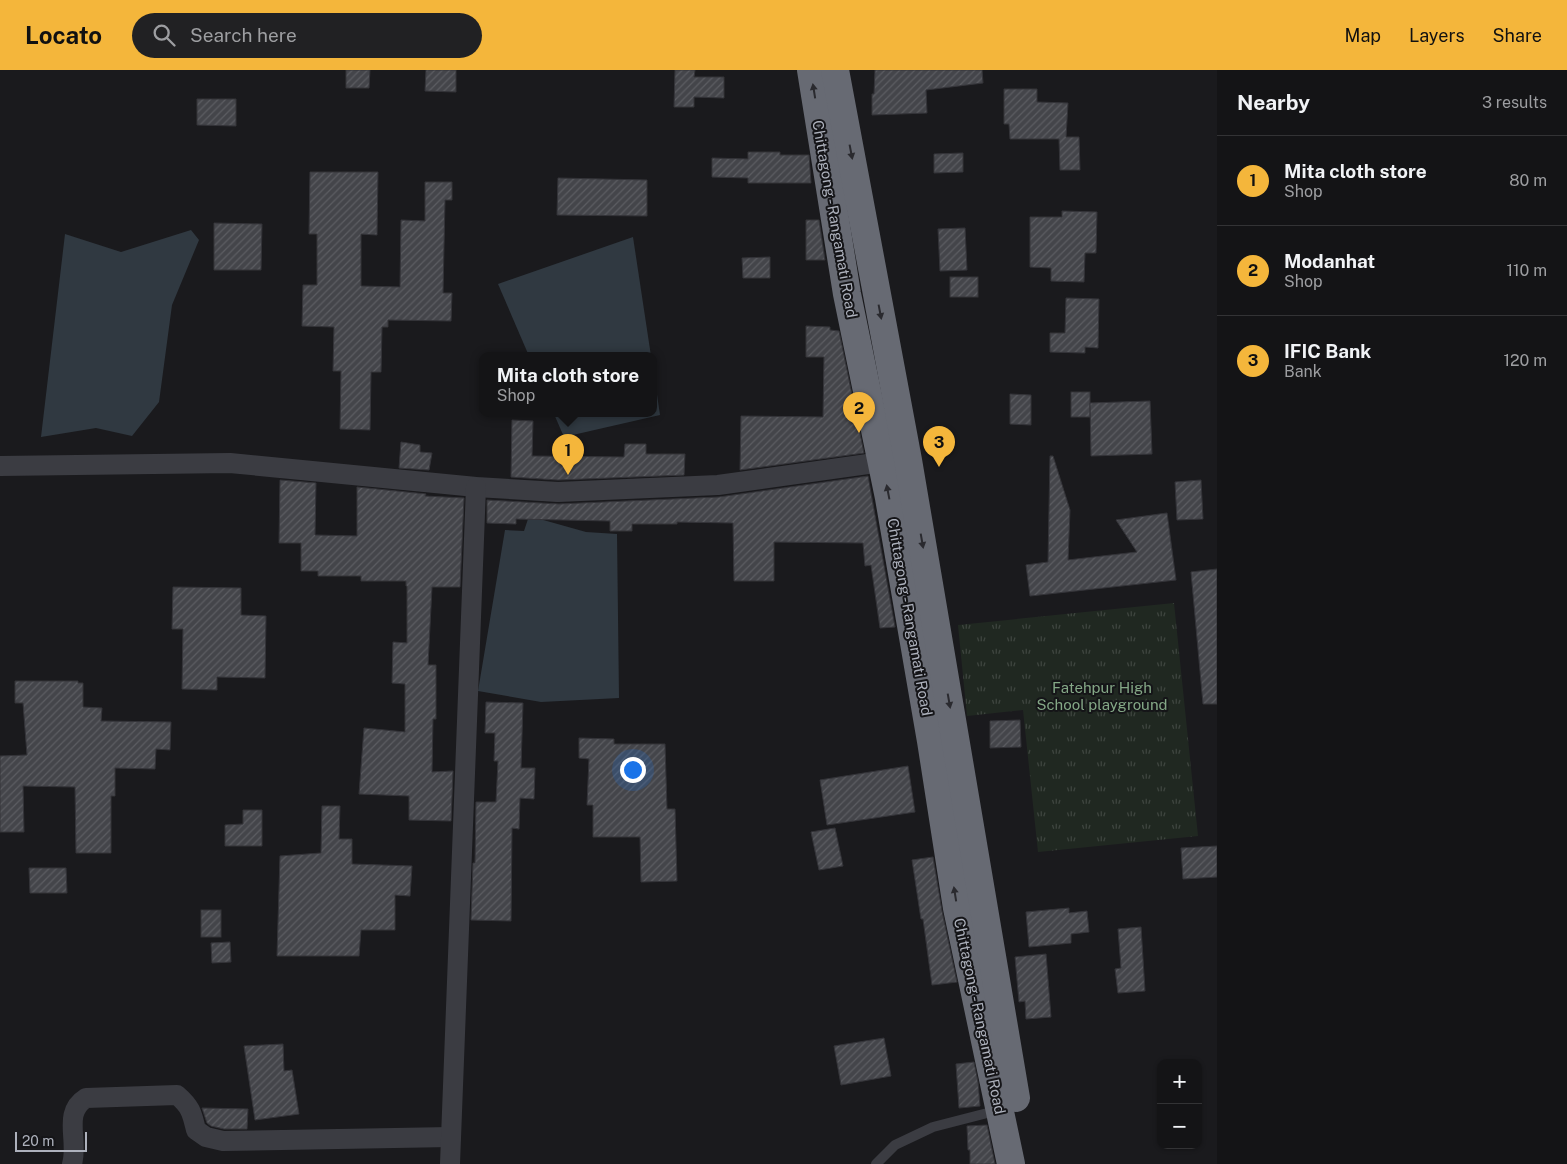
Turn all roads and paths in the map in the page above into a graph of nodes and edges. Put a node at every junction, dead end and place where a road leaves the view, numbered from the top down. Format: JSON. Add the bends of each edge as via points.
{"nodes":[{"id":1,"x":811,"y":70,"type":"edge"},
{"id":2,"x":835,"y":70,"type":"edge"},
{"id":3,"x":882,"y":462,"type":"junction"},
{"id":4,"x":0,"y":466,"type":"edge"},
{"id":5,"x":476,"y":488,"type":"junction"},
{"id":6,"x":1000,"y":1110,"type":"junction"},
{"id":7,"x":451,"y":1137,"type":"junction"},
{"id":8,"x":72,"y":1164,"type":"edge"},
{"id":9,"x":450,"y":1164,"type":"edge"},
{"id":10,"x":876,"y":1164,"type":"edge"},
{"id":11,"x":1011,"y":1164,"type":"edge"},
{"id":12,"x":1027,"y":1164,"type":"edge"}],
"edges":[{"from":3,"to":1,"type":"highway","name":"Chittagong - Rangamati Road","one_way":true,"via":[[846,294]]},
{"from":2,"to":12,"type":"highway","name":"Chittagong - Rangamati Road","one_way":true,"via":[[908,460]]},
{"from":3,"to":5,"type":"street","via":[[718,485],[558,492]]},
{"from":6,"to":3,"type":"highway","name":"Chittagong - Rangamati Road","one_way":true,"via":[[957,908],[930,731]]},
{"from":4,"to":5,"type":"street","via":[[230,463]]},
{"from":5,"to":7,"type":"street"},
{"from":6,"to":10,"type":"lane","via":[[933,1127],[895,1145]]},
{"from":6,"to":11,"type":"highway","name":"Chittagong - Rangamati Road"},
{"from":7,"to":8,"type":"street","via":[[223,1141],[206,1137],[196,1130],[188,1104],[177,1095],[86,1098],[73,1112]]},
{"from":7,"to":9,"type":"street"}]}
